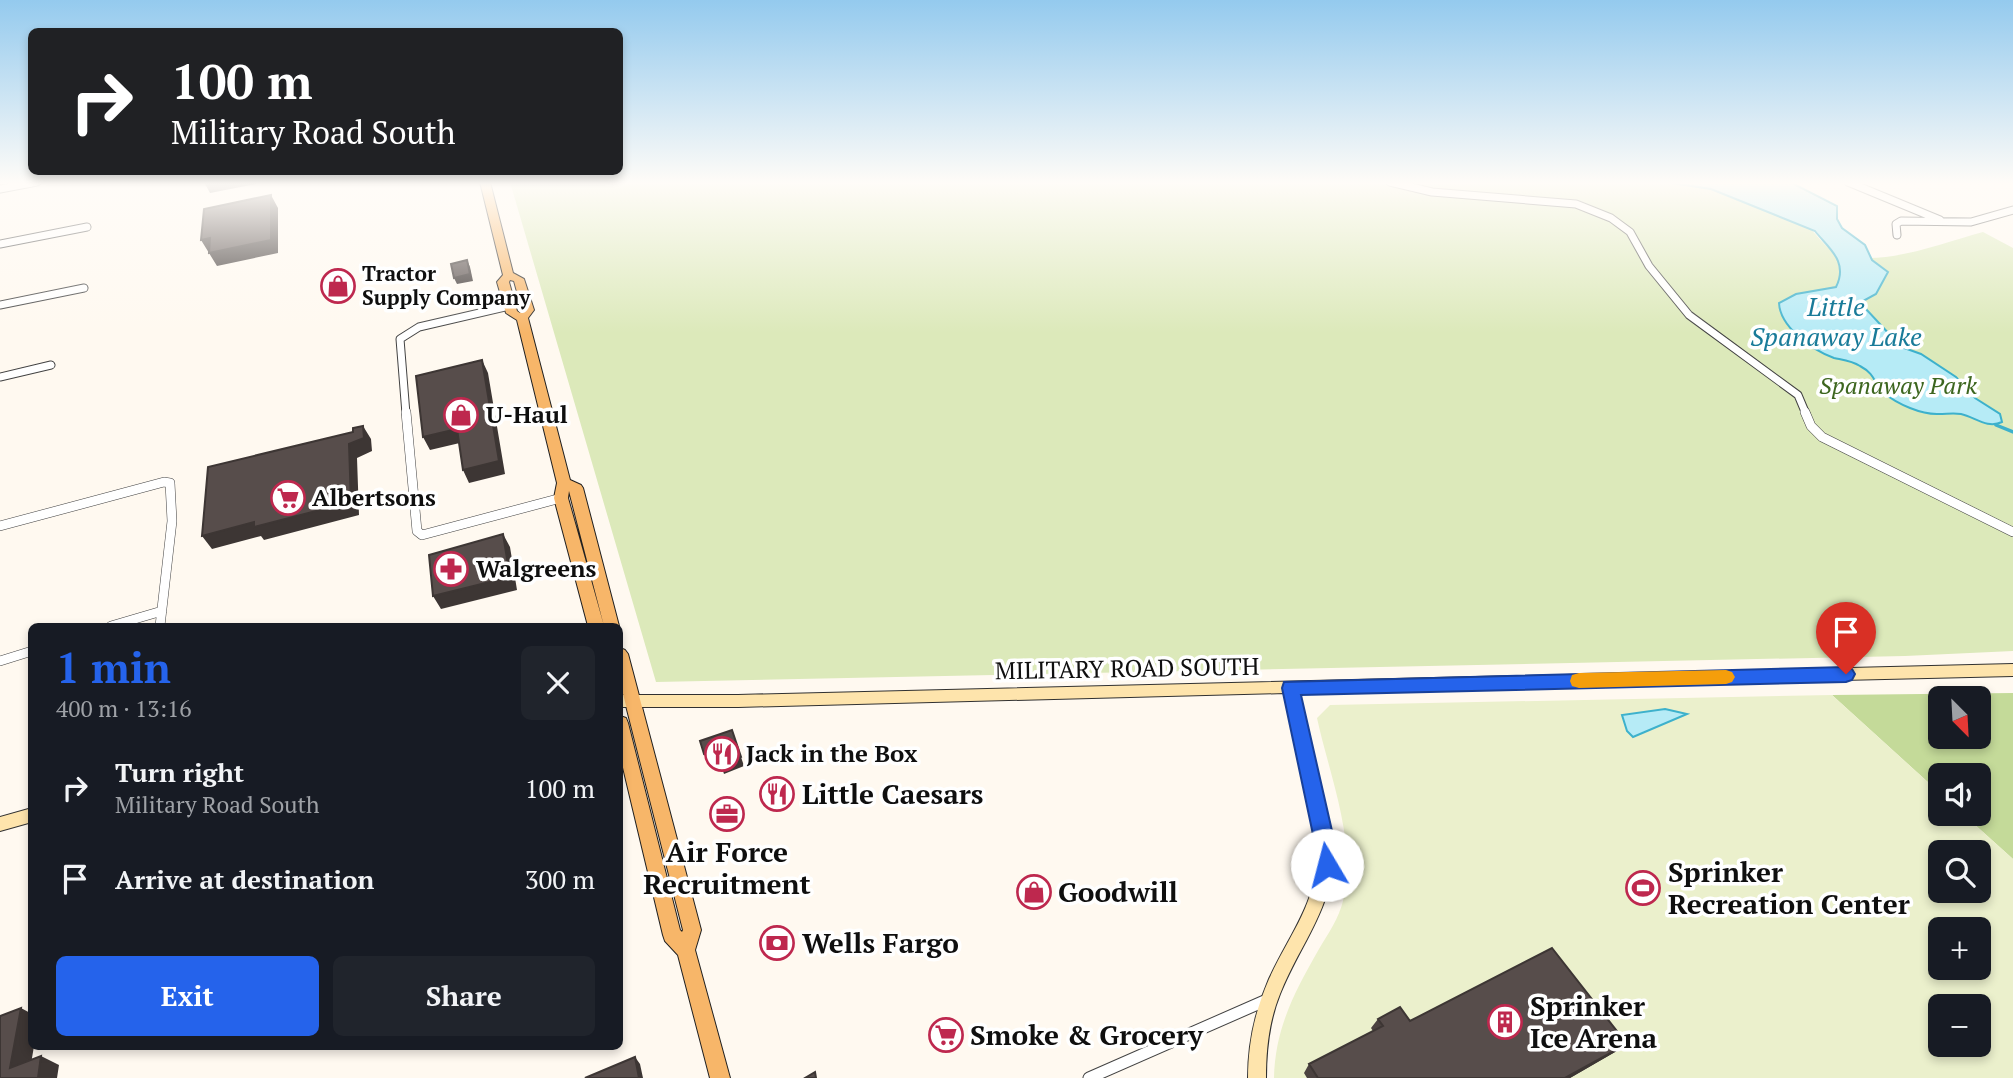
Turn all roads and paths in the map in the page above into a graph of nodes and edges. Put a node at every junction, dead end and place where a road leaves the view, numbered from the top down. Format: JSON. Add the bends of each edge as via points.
{"nodes":[{"id":1,"x":60,"y":232,"type":"edge"},
{"id":2,"x":497,"y":232,"type":"edge"},
{"id":3,"x":1630,"y":232,"type":"edge"},
{"id":4,"x":0,"y":244,"type":"edge"},
{"id":5,"x":508,"y":275,"type":"junction"},
{"id":6,"x":84,"y":288,"type":"dead end"},
{"id":7,"x":0,"y":305,"type":"edge"},
{"id":8,"x":510,"y":306,"type":"junction"},
{"id":9,"x":522,"y":318,"type":"junction"},
{"id":10,"x":404,"y":334,"type":"joint"},
{"id":11,"x":51,"y":365,"type":"dead end"},
{"id":12,"x":0,"y":377,"type":"edge"},
{"id":13,"x":564,"y":483,"type":"junction"},
{"id":14,"x":561,"y":498,"type":"junction"},
{"id":15,"x":413,"y":508,"type":"joint"},
{"id":16,"x":0,"y":526,"type":"edge"},
{"id":17,"x":2013,"y":532,"type":"edge"},
{"id":18,"x":162,"y":611,"type":"junction"},
{"id":19,"x":121,"y":623,"type":"edge"},
{"id":20,"x":160,"y":623,"type":"edge"},
{"id":21,"x":595,"y":623,"type":"edge"},
{"id":22,"x":611,"y":623,"type":"edge"},
{"id":23,"x":28,"y":652,"type":"edge"},
{"id":24,"x":0,"y":661,"type":"edge"},
{"id":25,"x":2013,"y":670,"type":"edge"},
{"id":26,"x":623,"y":678,"type":"edge"},
{"id":27,"x":1291,"y":688,"type":"junction"},
{"id":28,"x":626,"y":701,"type":"edge"},
{"id":29,"x":623,"y":735,"type":"edge"},
{"id":30,"x":28,"y":816,"type":"edge"},
{"id":31,"x":0,"y":824,"type":"edge"},
{"id":32,"x":686,"y":950,"type":"junction"},
{"id":33,"x":1269,"y":999,"type":"junction"},
{"id":34,"x":720,"y":1078,"type":"edge"},
{"id":35,"x":1089,"y":1078,"type":"edge"},
{"id":36,"x":1257,"y":1078,"type":"edge"}],
"edges":[{"from":1,"to":4,"type":"street"},
{"from":2,"to":5,"type":"main road"},
{"from":3,"to":17,"type":"street","via":[[1649,266],[1689,315],[1798,395],[1811,426],[1822,437]]},
{"from":5,"to":8,"type":"main road","via":[[503,282]]},
{"from":5,"to":9,"type":"main road","via":[[519,279],[528,310]]},
{"from":6,"to":7,"type":"street"},
{"from":8,"to":9,"type":"main road","via":[[512,313]]},
{"from":8,"to":10,"type":"street"},
{"from":9,"to":13,"type":"main road"},
{"from":10,"to":15,"type":"street","via":[[400,351]]},
{"from":11,"to":12,"type":"street"},
{"from":13,"to":14,"type":"main road"},
{"from":13,"to":22,"type":"main road","via":[[576,488]]},
{"from":14,"to":15,"type":"street","via":[[422,536]]},
{"from":14,"to":21,"type":"main road"},
{"from":16,"to":18,"type":"street","via":[[164,482],[172,486]]},
{"from":18,"to":19,"type":"street"},
{"from":18,"to":20,"type":"street"},
{"from":23,"to":24,"type":"street"},
{"from":25,"to":27,"type":"main road","name":"MILITARY ROAD SOUTH"},
{"from":26,"to":28,"type":"main road"},
{"from":27,"to":28,"type":"main road","name":"MILITARY ROAD SOUTH"},
{"from":27,"to":33,"type":"street","via":[[1327,865],[1317,905]]},
{"from":28,"to":32,"type":"main road","via":[[692,930]]},
{"from":29,"to":32,"type":"main road","via":[[672,936]]},
{"from":30,"to":31,"type":"main road"},
{"from":32,"to":34,"type":"main road"},
{"from":33,"to":35,"type":"street"},
{"from":33,"to":36,"type":"street","via":[[1257,1044]]}]}
